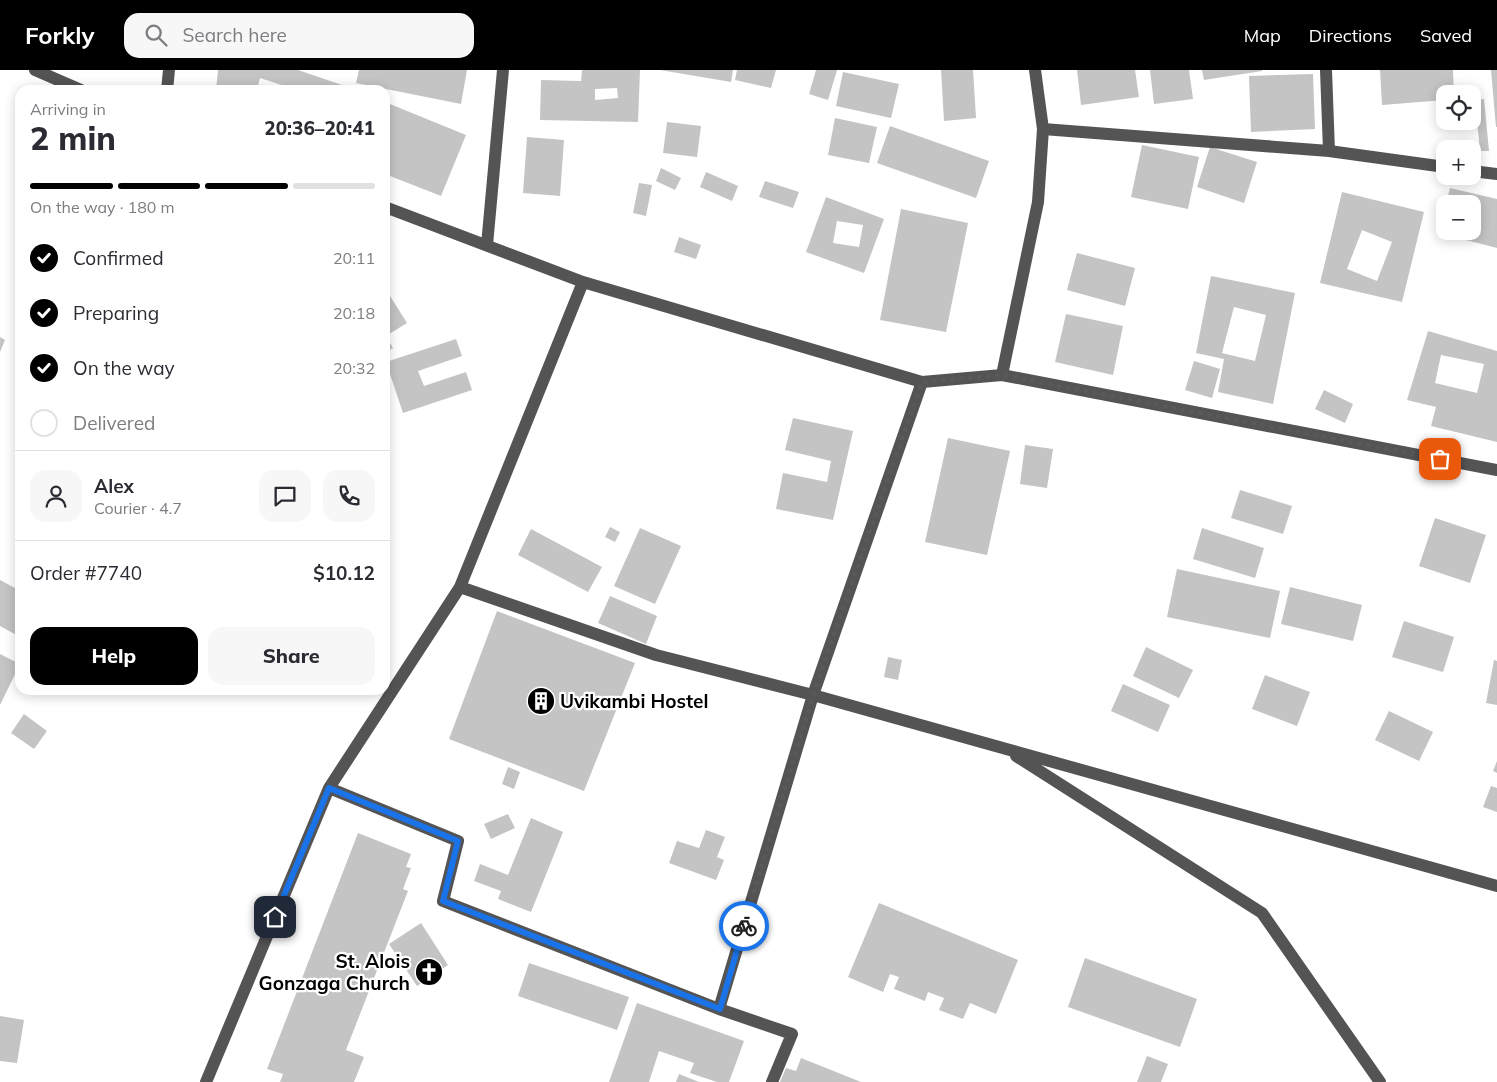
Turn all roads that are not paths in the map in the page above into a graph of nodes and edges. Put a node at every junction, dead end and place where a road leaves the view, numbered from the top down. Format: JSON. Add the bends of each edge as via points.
{"nodes":[{"id":1,"x":35,"y":70,"type":"edge"},
{"id":2,"x":169,"y":70,"type":"edge"},
{"id":3,"x":503,"y":70,"type":"edge"},
{"id":4,"x":1035,"y":70,"type":"edge"},
{"id":5,"x":1326,"y":70,"type":"edge"},
{"id":6,"x":70,"y":85,"type":"edge"},
{"id":7,"x":168,"y":85,"type":"edge"},
{"id":8,"x":1043,"y":129,"type":"junction"},
{"id":9,"x":1329,"y":151,"type":"junction"},
{"id":10,"x":1436,"y":166,"type":"edge"},
{"id":11,"x":1481,"y":172,"type":"edge"},
{"id":12,"x":1497,"y":174,"type":"edge"},
{"id":13,"x":390,"y":209,"type":"edge"},
{"id":14,"x":487,"y":245,"type":"junction"},
{"id":15,"x":583,"y":282,"type":"junction"},
{"id":16,"x":1002,"y":375,"type":"junction"},
{"id":17,"x":922,"y":382,"type":"junction"},
{"id":18,"x":1497,"y":470,"type":"edge"},
{"id":19,"x":460,"y":587,"type":"junction"},
{"id":20,"x":390,"y":694,"type":"edge"},
{"id":21,"x":390,"y":695,"type":"edge"},
{"id":22,"x":813,"y":695,"type":"junction"},
{"id":23,"x":1003,"y":748,"type":"junction"},
{"id":24,"x":329,"y":788,"type":"junction"},
{"id":25,"x":1497,"y":886,"type":"edge"},
{"id":26,"x":720,"y":1009,"type":"junction"},
{"id":27,"x":206,"y":1082,"type":"edge"},
{"id":28,"x":772,"y":1082,"type":"edge"},
{"id":29,"x":1380,"y":1082,"type":"edge"}],
"edges":[{"from":1,"to":6,"type":"street"},
{"from":2,"to":7,"type":"street"},
{"from":3,"to":14,"type":"street"},
{"from":4,"to":8,"type":"street"},
{"from":5,"to":9,"type":"street"},
{"from":8,"to":9,"type":"street"},
{"from":8,"to":16,"type":"street","via":[[1038,202]]},
{"from":9,"to":10,"type":"street"},
{"from":11,"to":12,"type":"street"},
{"from":13,"to":14,"type":"street"},
{"from":14,"to":15,"type":"street"},
{"from":15,"to":17,"type":"street"},
{"from":15,"to":19,"type":"street"},
{"from":16,"to":17,"type":"street"},
{"from":16,"to":18,"type":"street"},
{"from":17,"to":22,"type":"street"},
{"from":19,"to":20,"type":"street"},
{"from":19,"to":22,"type":"street","via":[[656,655]]},
{"from":21,"to":24,"type":"street"},
{"from":22,"to":23,"type":"street"},
{"from":22,"to":26,"type":"street"},
{"from":23,"to":25,"type":"street"},
{"from":23,"to":29,"type":"street","via":[[1262,913]]},
{"from":24,"to":26,"type":"street","via":[[458,841],[443,901]]},
{"from":24,"to":27,"type":"street"},
{"from":26,"to":28,"type":"street","via":[[792,1034]]}]}
